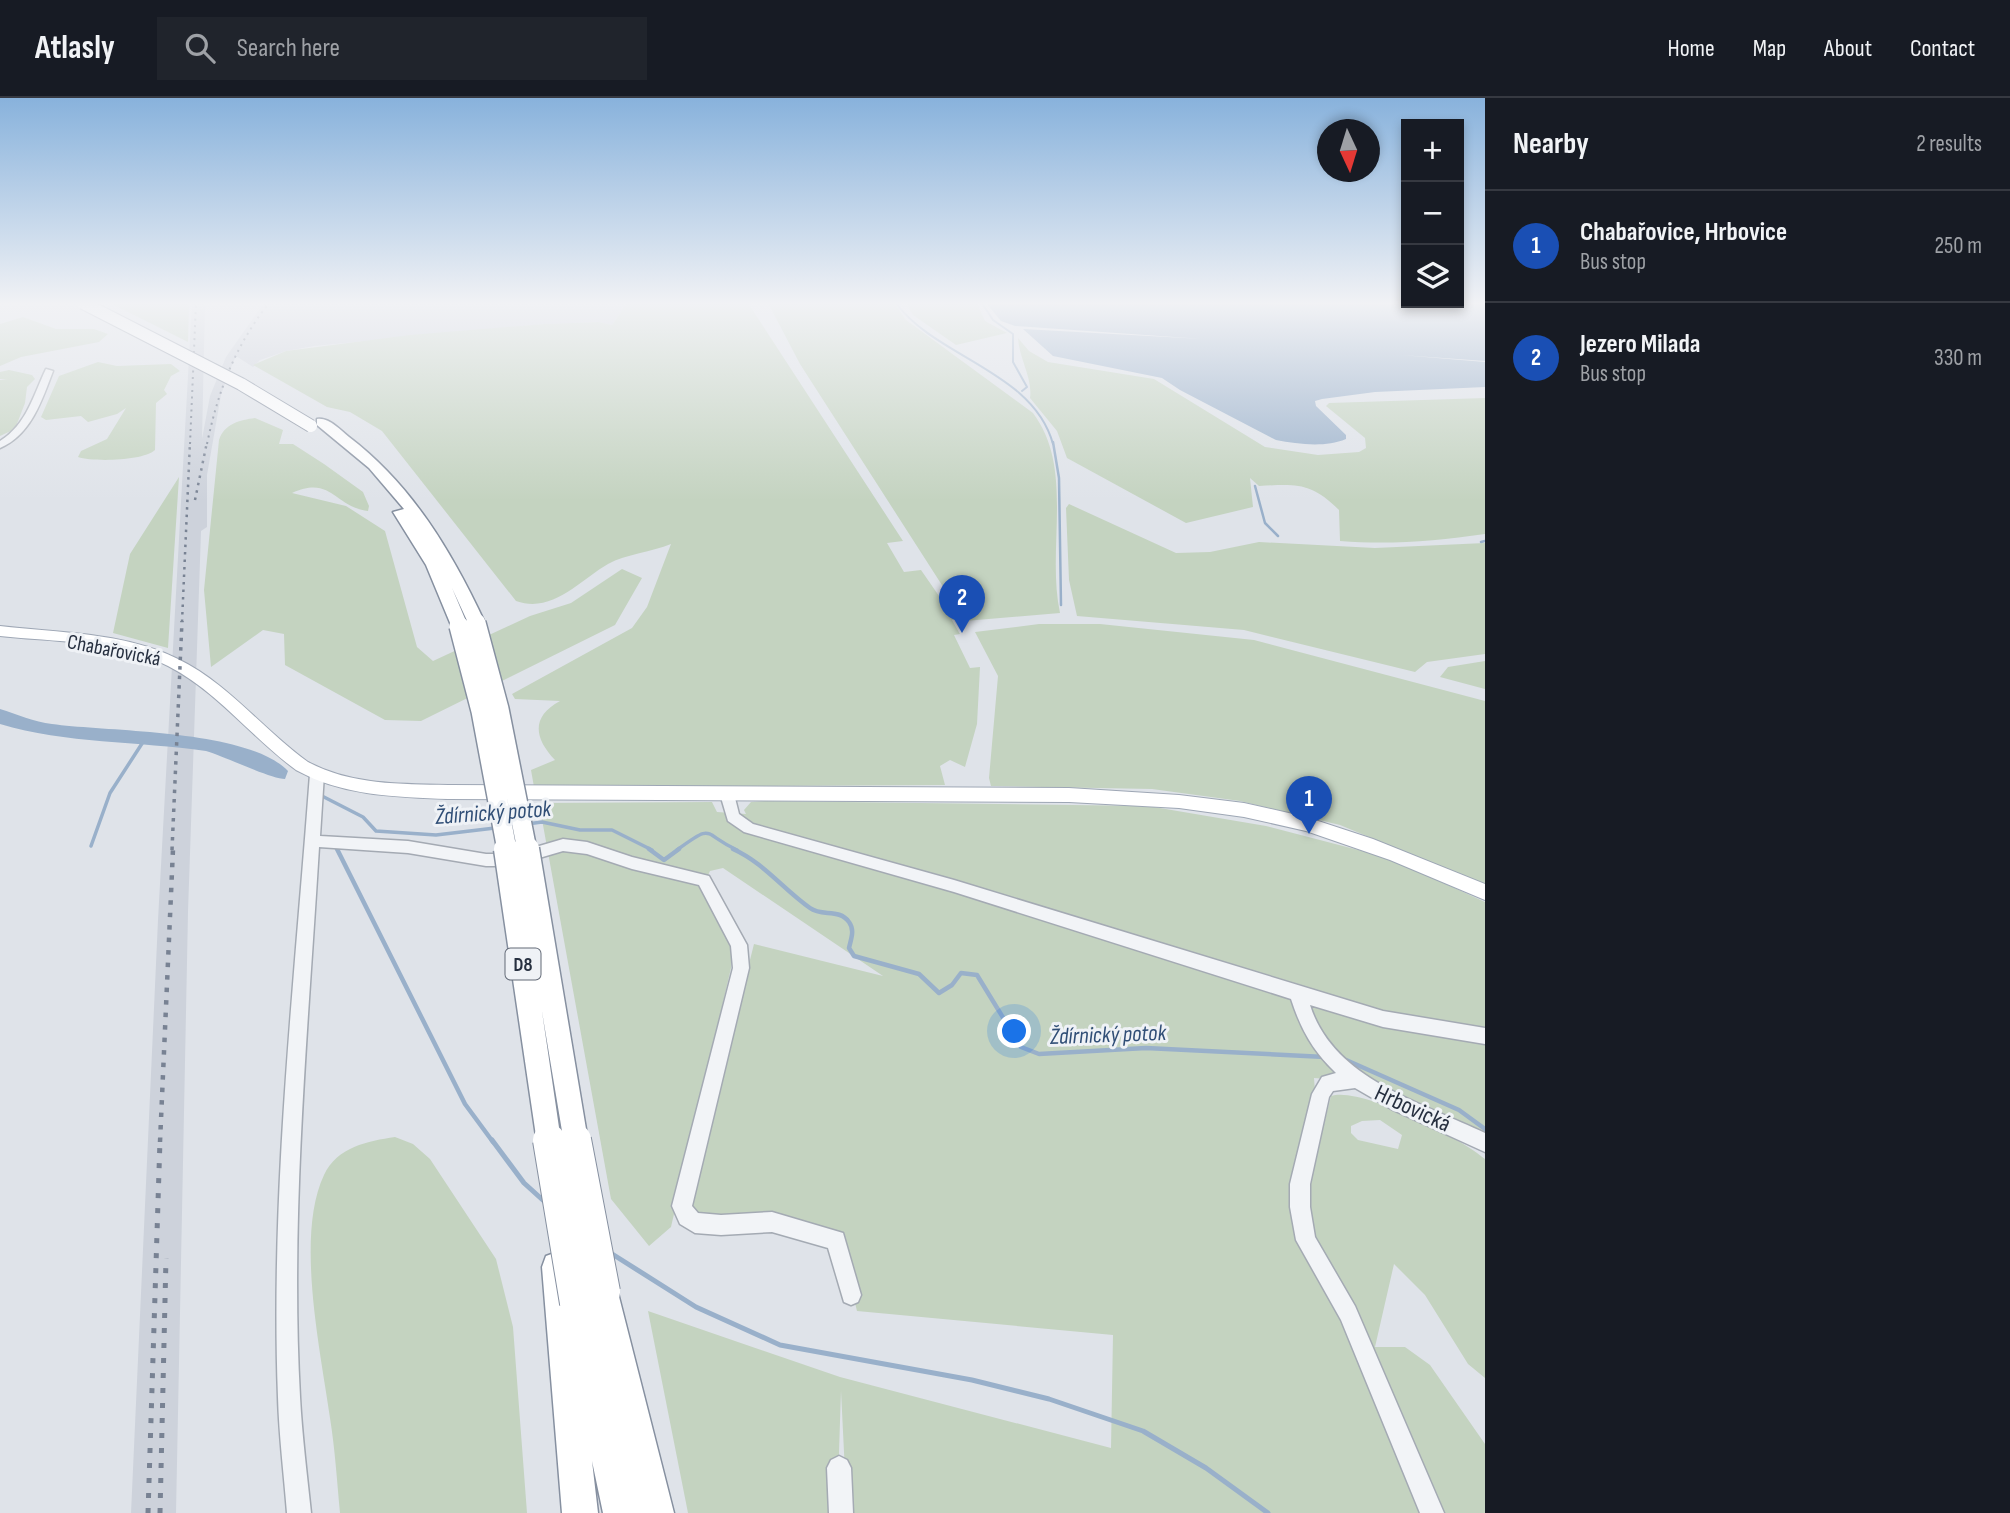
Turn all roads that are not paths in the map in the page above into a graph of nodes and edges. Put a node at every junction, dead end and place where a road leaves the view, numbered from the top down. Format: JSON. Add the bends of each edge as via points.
{"nodes":[{"id":1,"x":212,"y":369,"type":"edge"},
{"id":2,"x":230,"y":369,"type":"edge"},
{"id":3,"x":50,"y":372,"type":"dead end"},
{"id":4,"x":316,"y":424,"type":"junction"},
{"id":5,"x":0,"y":445,"type":"edge"},
{"id":6,"x":467,"y":625,"type":"junction"},
{"id":7,"x":0,"y":631,"type":"edge"},
{"id":8,"x":317,"y":774,"type":"junction"},
{"id":9,"x":727,"y":794,"type":"junction"},
{"id":10,"x":316,"y":841,"type":"junction"},
{"id":11,"x":1485,"y":892,"type":"edge"},
{"id":12,"x":1298,"y":994,"type":"junction"},
{"id":13,"x":1485,"y":1036,"type":"edge"},
{"id":14,"x":1349,"y":1075,"type":"junction"},
{"id":15,"x":1485,"y":1143,"type":"edge"},
{"id":16,"x":851,"y":1295,"type":"dead end"},
{"id":17,"x":580,"y":1302,"type":"junction"},
{"id":18,"x":839,"y":1468,"type":"dead end"},
{"id":19,"x":299,"y":1513,"type":"edge"},
{"id":20,"x":580,"y":1513,"type":"edge"},
{"id":21,"x":621,"y":1513,"type":"edge"},
{"id":22,"x":656,"y":1513,"type":"edge"},
{"id":23,"x":841,"y":1513,"type":"edge"},
{"id":24,"x":1432,"y":1513,"type":"edge"}],
"edges":[{"from":1,"to":4,"type":"highway","number":"D8","bridge":true},
{"from":2,"to":4,"type":"highway","number":"D8"},
{"from":3,"to":5,"type":"street","via":[[29,421]]},
{"from":4,"to":6,"type":"highway","number":"D8","via":[[400,511]]},
{"from":6,"to":17,"type":"highway","number":"D8","bridge":true,"via":[[501,816],[552,1167]]},
{"from":6,"to":17,"type":"highway","number":"D8","bridge":true,"via":[[491,670],[516,787],[581,1176]]},
{"from":7,"to":8,"type":"main road","name":"Chabařovická","via":[[161,657],[191,673],[290,757]]},
{"from":8,"to":9,"type":"main road","via":[[420,791]]},
{"from":8,"to":10,"type":"street"},
{"from":9,"to":11,"type":"main road","via":[[1069,795],[1196,803],[1334,833]]},
{"from":9,"to":12,"type":"street","via":[[733,817],[749,828],[954,886]]},
{"from":10,"to":16,"type":"street","via":[[512,860],[563,845],[704,880],[739,945],[741,968],[682,1206],[695,1223],[772,1223],[836,1240]]},
{"from":10,"to":19,"type":"street","via":[[288,1268],[289,1397]]},
{"from":12,"to":13,"type":"street","via":[[1384,1019]]},
{"from":12,"to":14,"type":"street","via":[[1313,1036]]},
{"from":14,"to":15,"type":"street","name":"Hrbovická"},
{"from":14,"to":24,"type":"street","via":[[1328,1083],[1321,1094],[1300,1184],[1306,1240],[1352,1322]]},
{"from":17,"to":20,"type":"highway"},
{"from":17,"to":21,"type":"highway","number":"D8"},
{"from":17,"to":22,"type":"highway","number":"D8"},
{"from":18,"to":23,"type":"street"}]}
